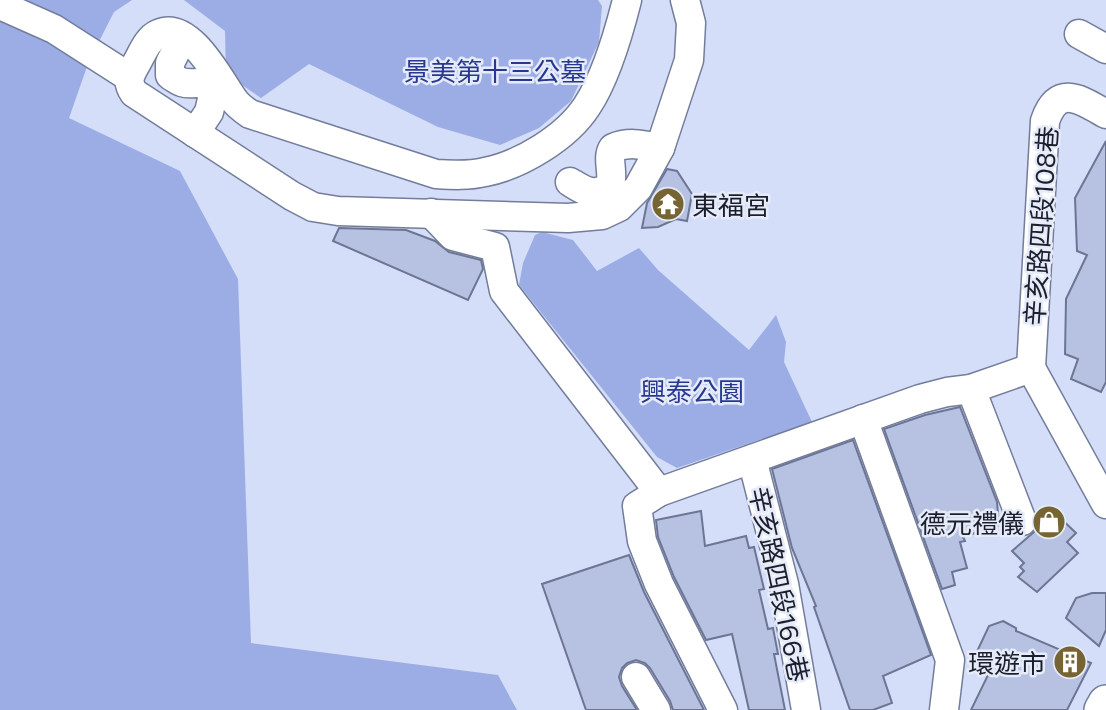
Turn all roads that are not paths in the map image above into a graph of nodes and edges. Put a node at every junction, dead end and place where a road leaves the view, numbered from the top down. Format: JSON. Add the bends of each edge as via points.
{"nodes":[{"id":1,"x":626,"y":0,"type":"edge"},
{"id":2,"x":685,"y":0,"type":"edge"},
{"id":3,"x":0,"y":5,"type":"edge"},
{"id":4,"x":1079,"y":34,"type":"dead end"},
{"id":5,"x":183,"y":37,"type":"junction"},
{"id":6,"x":1106,"y":49,"type":"edge"},
{"id":7,"x":129,"y":77,"type":"junction"},
{"id":8,"x":1106,"y":114,"type":"edge"},
{"id":9,"x":247,"y":127,"type":"dead end"},
{"id":10,"x":195,"y":133,"type":"junction"},
{"id":11,"x":660,"y":148,"type":"junction"},
{"id":12,"x":229,"y":155,"type":"junction"},
{"id":13,"x":570,"y":182,"type":"dead end"},
{"id":14,"x":431,"y":213,"type":"junction"},
{"id":15,"x":1031,"y":368,"type":"junction"},
{"id":16,"x":971,"y":390,"type":"junction"},
{"id":17,"x":863,"y":419,"type":"junction"},
{"id":18,"x":752,"y":459,"type":"junction"},
{"id":19,"x":659,"y":492,"type":"junction"},
{"id":20,"x":1106,"y":504,"type":"edge"},
{"id":21,"x":1022,"y":521,"type":"dead end"},
{"id":22,"x":636,"y":677,"type":"dead end"},
{"id":23,"x":1106,"y":703,"type":"edge"},
{"id":24,"x":656,"y":710,"type":"edge"},
{"id":25,"x":723,"y":710,"type":"edge"},
{"id":26,"x":806,"y":710,"type":"edge"},
{"id":27,"x":944,"y":710,"type":"edge"},
{"id":28,"x":1102,"y":710,"type":"edge"}],
"edges":[{"from":1,"to":5,"type":"street","via":[[610,57],[588,106],[565,132],[497,169],[462,175],[436,174],[250,114],[235,102],[206,55]]},
{"from":2,"to":11,"type":"street","via":[[691,23],[689,60]]},
{"from":3,"to":7,"type":"street","via":[[54,29]]},
{"from":4,"to":6,"type":"street"},
{"from":5,"to":7,"type":"street","via":[[171,31],[158,34]]},
{"from":5,"to":10,"type":"street","via":[[170,63],[170,75],[180,82],[206,85],[213,96]]},
{"from":7,"to":10,"type":"street","via":[[134,93]]},
{"from":8,"to":15,"type":"street","name":"辛亥路四段108巷","via":[[1076,98],[1063,98],[1050,107],[1045,121]]},
{"from":9,"to":12,"type":"street"},
{"from":10,"to":12,"type":"street"},
{"from":11,"to":13,"type":"street","via":[[632,143],[613,148],[609,161],[612,181],[599,192]]},
{"from":11,"to":14,"type":"street","via":[[638,188],[603,215]]},
{"from":12,"to":14,"type":"street","via":[[313,207]]},
{"from":14,"to":19,"type":"street","via":[[453,236],[495,247],[504,291]]},
{"from":15,"to":16,"type":"street"},
{"from":15,"to":20,"type":"street"},
{"from":16,"to":17,"type":"street","via":[[920,399]]},
{"from":16,"to":21,"type":"street"},
{"from":17,"to":18,"type":"street"},
{"from":17,"to":27,"type":"street","via":[[950,660]]},
{"from":18,"to":19,"type":"street"},
{"from":18,"to":26,"type":"street","name":"辛亥路四段166巷","via":[[784,584]]},
{"from":19,"to":25,"type":"street","via":[[637,506],[642,541]]},
{"from":22,"to":24,"type":"street"},
{"from":23,"to":28,"type":"main road"}]}
